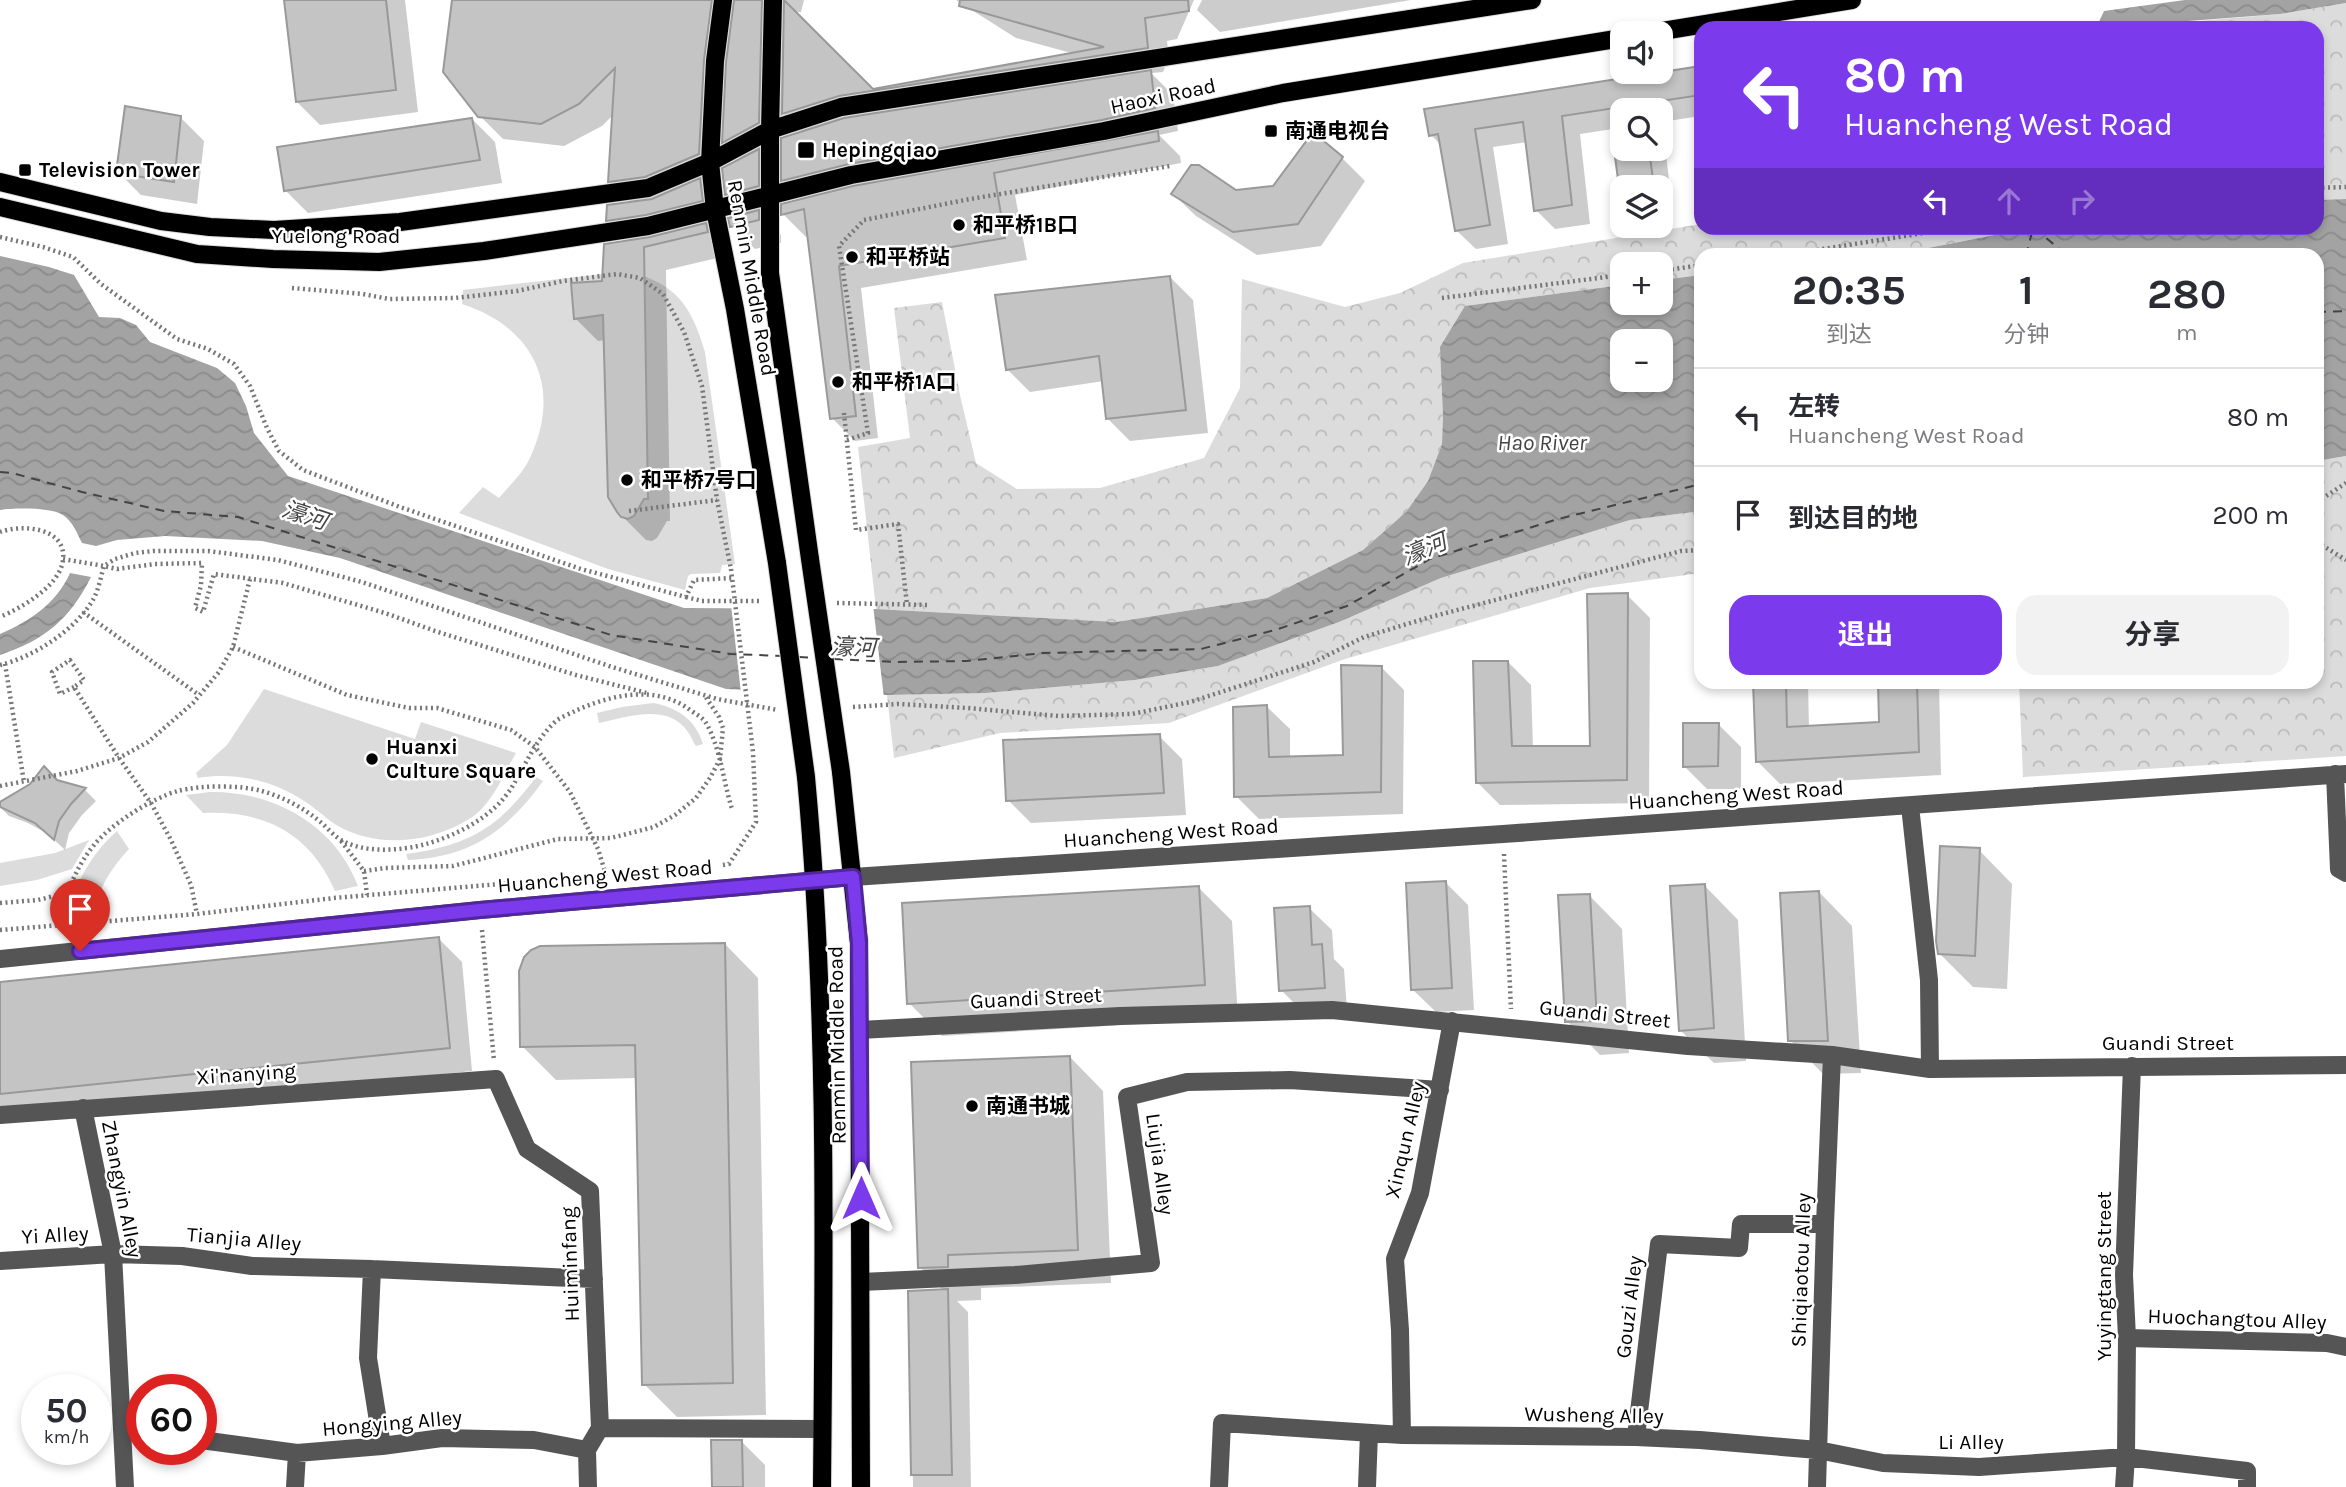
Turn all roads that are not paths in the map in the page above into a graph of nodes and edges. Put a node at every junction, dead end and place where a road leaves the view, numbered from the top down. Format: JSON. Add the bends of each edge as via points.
{"nodes":[{"id":1,"x":723,"y":0,"type":"edge"},
{"id":2,"x":773,"y":0,"type":"edge"},
{"id":3,"x":1532,"y":0,"type":"edge"},
{"id":4,"x":1852,"y":0,"type":"edge"},
{"id":5,"x":1803,"y":4,"type":"edge"},
{"id":6,"x":1713,"y":21,"type":"edge"},
{"id":7,"x":1694,"y":25,"type":"edge"},
{"id":8,"x":1673,"y":29,"type":"edge"},
{"id":9,"x":1610,"y":40,"type":"edge"},
{"id":10,"x":770,"y":130,"type":"junction"},
{"id":11,"x":710,"y":162,"type":"junction"},
{"id":12,"x":0,"y":181,"type":"edge"},
{"id":13,"x":769,"y":195,"type":"junction"},
{"id":14,"x":0,"y":207,"type":"edge"},
{"id":15,"x":715,"y":210,"type":"junction"},
{"id":16,"x":2341,"y":774,"type":"edge"},
{"id":17,"x":1910,"y":806,"type":"junction"},
{"id":18,"x":2346,"y":873,"type":"edge"},
{"id":19,"x":853,"y":877,"type":"junction"},
{"id":20,"x":816,"y":880,"type":"junction"},
{"id":21,"x":0,"y":959,"type":"edge"},
{"id":22,"x":1452,"y":1021,"type":"junction"},
{"id":23,"x":860,"y":1030,"type":"junction"},
{"id":24,"x":1832,"y":1055,"type":"junction"},
{"id":25,"x":2346,"y":1065,"type":"edge"},
{"id":26,"x":2132,"y":1066,"type":"junction"},
{"id":27,"x":1930,"y":1069,"type":"junction"},
{"id":28,"x":496,"y":1079,"type":"joint"},
{"id":29,"x":1440,"y":1090,"type":"junction"},
{"id":30,"x":83,"y":1108,"type":"junction"},
{"id":31,"x":0,"y":1115,"type":"edge"},
{"id":32,"x":1825,"y":1224,"type":"junction"},
{"id":33,"x":114,"y":1254,"type":"junction"},
{"id":34,"x":0,"y":1261,"type":"edge"},
{"id":35,"x":372,"y":1269,"type":"junction"},
{"id":36,"x":594,"y":1279,"type":"junction"},
{"id":37,"x":861,"y":1282,"type":"junction"},
{"id":38,"x":2127,"y":1338,"type":"junction"},
{"id":39,"x":2346,"y":1347,"type":"edge"},
{"id":40,"x":600,"y":1428,"type":"junction"},
{"id":41,"x":822,"y":1429,"type":"junction"},
{"id":42,"x":122,"y":1430,"type":"junction"},
{"id":43,"x":126,"y":1430,"type":"edge"},
{"id":44,"x":1369,"y":1433,"type":"junction"},
{"id":45,"x":1402,"y":1435,"type":"junction"},
{"id":46,"x":1636,"y":1437,"type":"junction"},
{"id":47,"x":217,"y":1442,"type":"edge"},
{"id":48,"x":382,"y":1446,"type":"junction"},
{"id":49,"x":587,"y":1450,"type":"junction"},
{"id":50,"x":1818,"y":1450,"type":"junction"},
{"id":51,"x":297,"y":1453,"type":"junction"},
{"id":52,"x":2126,"y":1457,"type":"junction"},
{"id":53,"x":125,"y":1487,"type":"edge"},
{"id":54,"x":295,"y":1487,"type":"edge"},
{"id":55,"x":588,"y":1487,"type":"edge"},
{"id":56,"x":822,"y":1487,"type":"edge"},
{"id":57,"x":861,"y":1487,"type":"edge"},
{"id":58,"x":1219,"y":1487,"type":"edge"},
{"id":59,"x":1367,"y":1487,"type":"edge"},
{"id":60,"x":1817,"y":1487,"type":"edge"},
{"id":61,"x":2124,"y":1487,"type":"edge"},
{"id":62,"x":2246,"y":1487,"type":"edge"}],
"edges":[{"from":1,"to":11,"type":"main road","name":"Renmin Middle Road"},
{"from":2,"to":10,"type":"main road","name":"Renmin Middle Road"},
{"from":3,"to":10,"type":"main road","name":"Haoxi Road","via":[[841,107]]},
{"from":4,"to":5,"type":"main road"},
{"from":5,"to":6,"type":"main road"},
{"from":7,"to":8,"type":"main road"},
{"from":9,"to":13,"type":"main road","name":"Haoxi Road","via":[[1283,93],[1104,131],[851,175]]},
{"from":10,"to":11,"type":"main road","name":"Haoxi Road"},
{"from":10,"to":13,"type":"main road","name":"Renmin Middle Road"},
{"from":11,"to":12,"type":"main road","name":"Yuelong Road","via":[[648,188],[400,222],[274,230],[161,221]]},
{"from":11,"to":15,"type":"main road","name":"Renmin Middle Road"},
{"from":13,"to":15,"type":"main road","name":"Haoxi Road"},
{"from":13,"to":19,"type":"main road","name":"Renmin Middle Road","bridge":true,"via":[[770,272]]},
{"from":14,"to":15,"type":"main road","name":"Yuelong Road","via":[[197,254],[379,262],[648,226]]},
{"from":15,"to":20,"type":"main road","name":"Renmin Middle Road","bridge":true,"via":[[777,563]]},
{"from":16,"to":17,"type":"street","name":"Huancheng West Road"},
{"from":16,"to":18,"type":"street","via":[[2339,869]]},
{"from":17,"to":19,"type":"street","name":"Huancheng West Road"},
{"from":17,"to":27,"type":"street","via":[[1929,980]]},
{"from":19,"to":20,"type":"street","name":"Huancheng West Road"},
{"from":19,"to":23,"type":"main road","name":"Renmin Middle Road"},
{"from":20,"to":21,"type":"street","name":"Huancheng West Road"},
{"from":20,"to":41,"type":"main road","name":"Renmin Middle Road","via":[[822,1053]]},
{"from":22,"to":23,"type":"street","name":"Guandi Street","via":[[1332,1010]]},
{"from":22,"to":24,"type":"street","name":"Guandi Street","via":[[1688,1046]]},
{"from":22,"to":29,"type":"street","name":"Xinqun Alley"},
{"from":23,"to":37,"type":"main road","name":"Renmin Middle Road"},
{"from":24,"to":27,"type":"street","name":"Guandi Street"},
{"from":24,"to":32,"type":"street","name":"Shiqiaotou Alley"},
{"from":25,"to":26,"type":"street","name":"Guandi Street"},
{"from":26,"to":27,"type":"street","name":"Guandi Street"},
{"from":26,"to":38,"type":"street","name":"Yuyingtang Street","via":[[2124,1275]]},
{"from":28,"to":30,"type":"street","name":"Xi'nanying"},
{"from":28,"to":36,"type":"street","name":"Huiminfang","via":[[527,1149],[590,1191]]},
{"from":29,"to":37,"type":"street","name":"Liujia Alley","via":[[1290,1080],[1187,1082],[1127,1097],[1151,1263]]},
{"from":29,"to":45,"type":"street","name":"Xinqun Alley","via":[[1420,1193],[1395,1259]]},
{"from":30,"to":31,"type":"street","name":"Xi'nanying"},
{"from":30,"to":33,"type":"street","name":"Zhangyin Alley"},
{"from":32,"to":46,"type":"street","name":"Gouzi Alley","via":[[1741,1224],[1740,1248],[1659,1244]]},
{"from":32,"to":50,"type":"street","name":"Shiqiaotou Alley"},
{"from":33,"to":34,"type":"street","name":"Yi Alley"},
{"from":33,"to":35,"type":"street","name":"Tianjia Alley","via":[[182,1256],[252,1266]]},
{"from":33,"to":42,"type":"street","name":"Zhangyin Alley"},
{"from":35,"to":36,"type":"street","name":"Tianjia Alley"},
{"from":35,"to":48,"type":"street","via":[[368,1358]]},
{"from":36,"to":40,"type":"street","name":"Huiminfang"},
{"from":37,"to":57,"type":"main road","name":"Renmin Middle Road"},
{"from":38,"to":39,"type":"street","name":"Huochangtou Alley"},
{"from":38,"to":52,"type":"street","name":"Yuyingtang Street"},
{"from":40,"to":41,"type":"street"},
{"from":40,"to":49,"type":"street"},
{"from":41,"to":56,"type":"main road","name":"Renmin Middle Road"},
{"from":42,"to":43,"type":"street"},
{"from":42,"to":53,"type":"street","name":"Zhangyin Alley"},
{"from":44,"to":45,"type":"street","name":"Wusheng Alley"},
{"from":44,"to":58,"type":"street","name":"Wusheng Alley","via":[[1222,1423]]},
{"from":44,"to":59,"type":"street"},
{"from":45,"to":46,"type":"street","name":"Wusheng Alley"},
{"from":46,"to":50,"type":"street","name":"Wusheng Alley"},
{"from":47,"to":51,"type":"street","name":"Hongying Alley"},
{"from":48,"to":49,"type":"street","name":"Hongying Alley","via":[[442,1438],[534,1440]]},
{"from":48,"to":51,"type":"street","name":"Hongying Alley"},
{"from":49,"to":55,"type":"street"},
{"from":50,"to":52,"type":"street","name":"Li Alley","via":[[1883,1463],[1979,1466]]},
{"from":50,"to":60,"type":"street","name":"Shiqiaotou Alley"},
{"from":51,"to":54,"type":"street"},
{"from":52,"to":61,"type":"street","name":"Yuyingtang Street"},
{"from":52,"to":62,"type":"street","name":"Li Alley","via":[[2247,1471]]}]}
